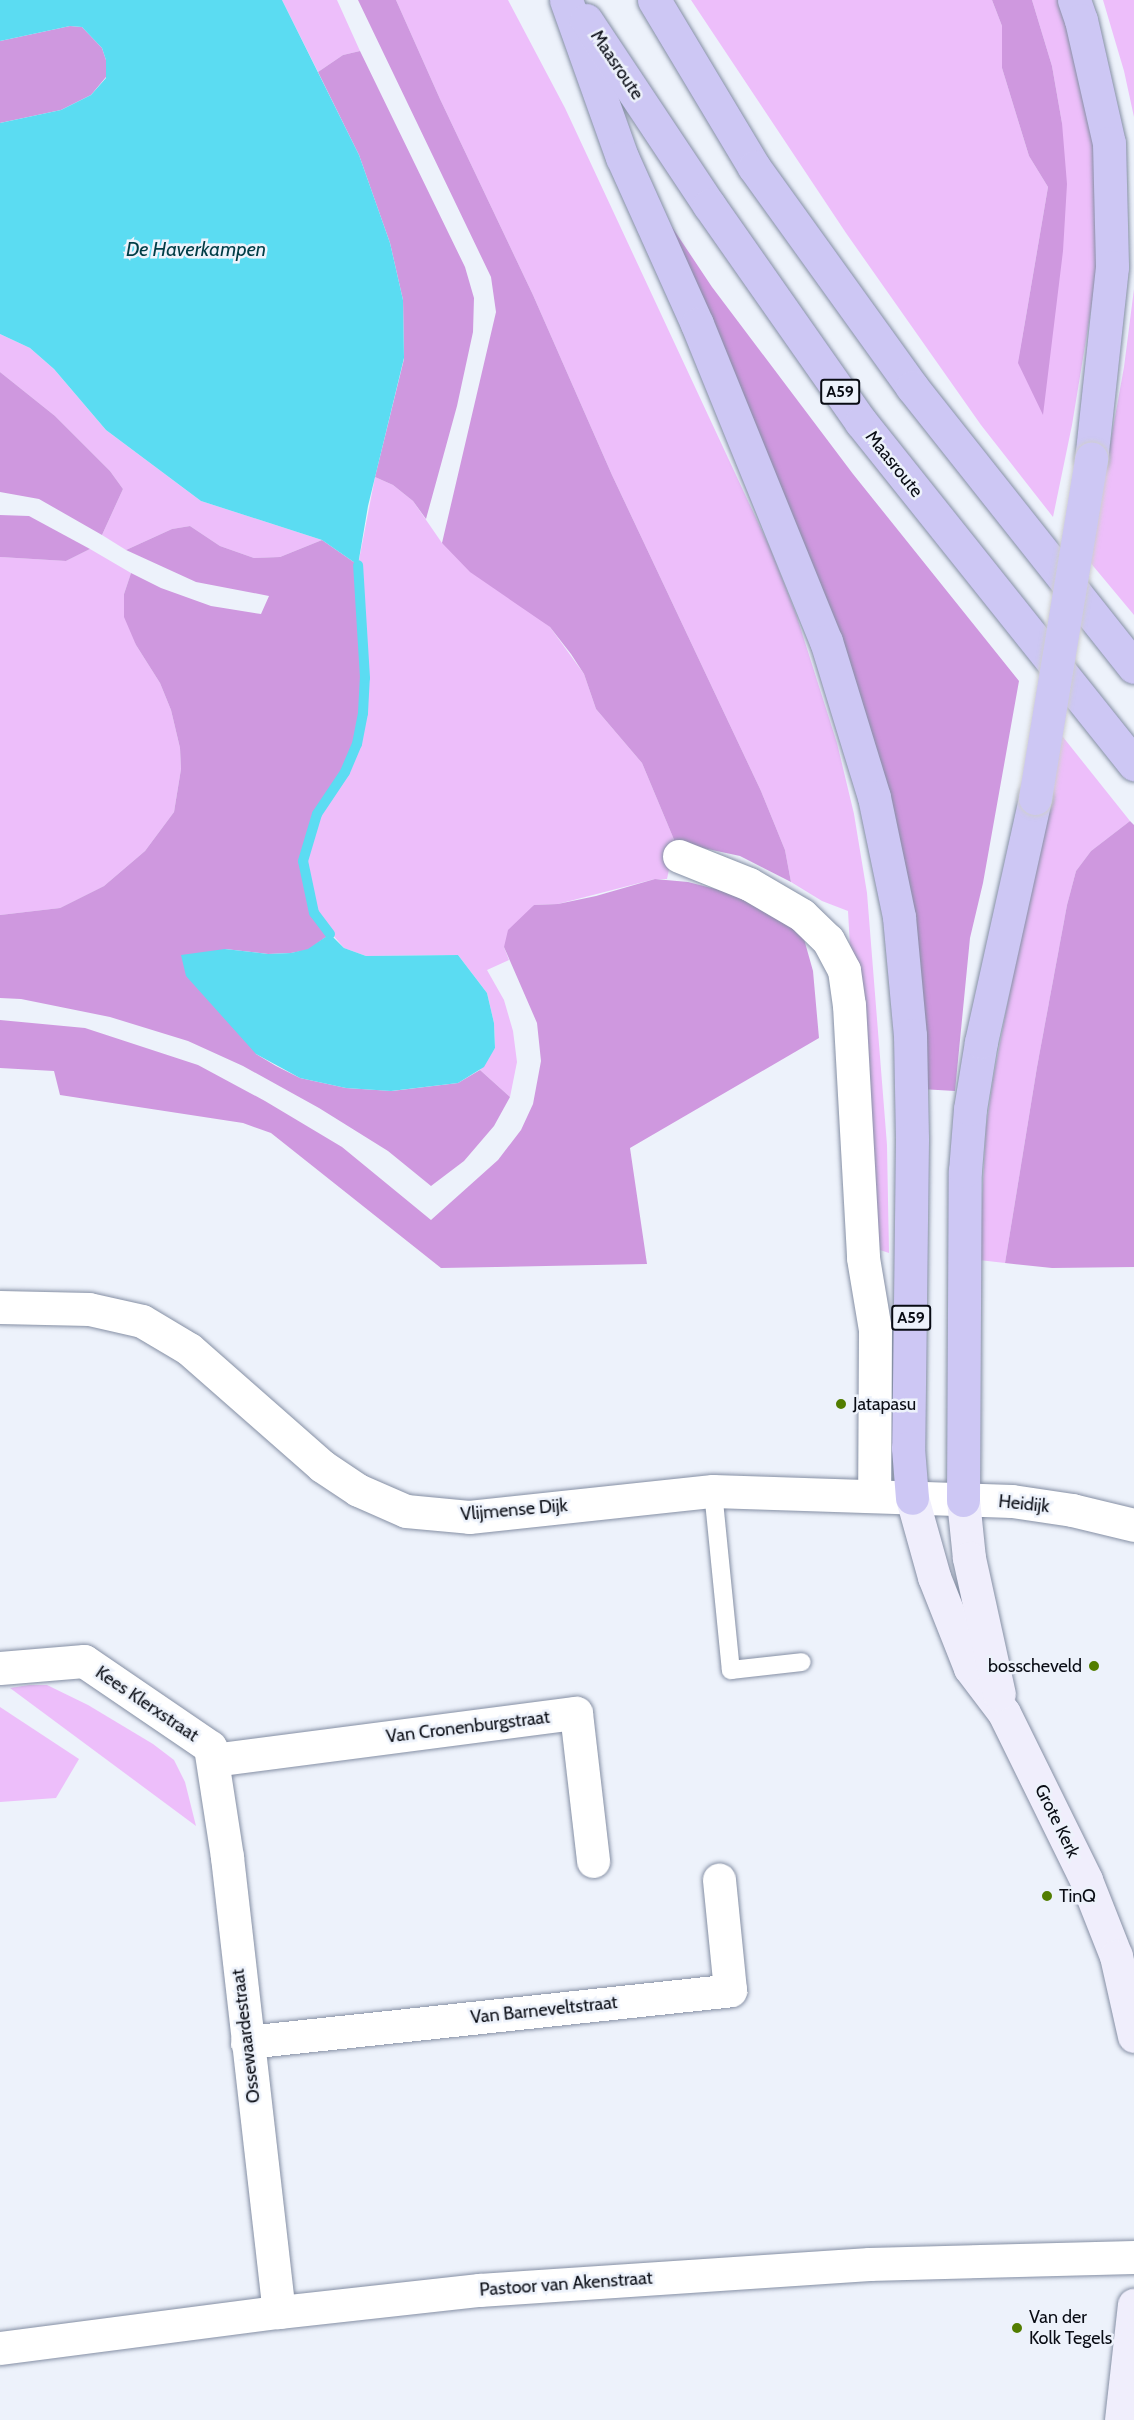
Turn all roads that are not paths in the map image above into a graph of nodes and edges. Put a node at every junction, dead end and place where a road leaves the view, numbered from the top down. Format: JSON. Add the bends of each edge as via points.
{"nodes":[{"id":1,"x":566,"y":0,"type":"edge"},
{"id":2,"x":575,"y":0,"type":"edge"},
{"id":3,"x":654,"y":0,"type":"edge"},
{"id":4,"x":1074,"y":0,"type":"edge"},
{"id":5,"x":1134,"y":667,"type":"edge"},
{"id":6,"x":1134,"y":764,"type":"edge"},
{"id":7,"x":679,"y":856,"type":"dead end"},
{"id":8,"x":0,"y":1307,"type":"edge"},
{"id":9,"x":712,"y":1491,"type":"junction"},
{"id":10,"x":874,"y":1495,"type":"junction"},
{"id":11,"x":912,"y":1498,"type":"junction"},
{"id":12,"x":963,"y":1500,"type":"junction"},
{"id":13,"x":1134,"y":1525,"type":"edge"},
{"id":14,"x":802,"y":1662,"type":"dead end"},
{"id":15,"x":0,"y":1668,"type":"edge"},
{"id":16,"x":1004,"y":1713,"type":"junction"},
{"id":17,"x":213,"y":1760,"type":"junction"},
{"id":18,"x":593,"y":1861,"type":"dead end"},
{"id":19,"x":719,"y":1880,"type":"dead end"},
{"id":20,"x":1134,"y":2036,"type":"edge"},
{"id":21,"x":247,"y":2042,"type":"junction"},
{"id":22,"x":1134,"y":2257,"type":"edge"},
{"id":23,"x":1134,"y":2305,"type":"edge"},
{"id":24,"x":279,"y":2312,"type":"junction"},
{"id":25,"x":0,"y":2348,"type":"edge"},
{"id":26,"x":1121,"y":2420,"type":"edge"}],
"edges":[{"from":1,"to":11,"type":"highway","number":"A59","via":[[622,157],[701,334],[826,641],[874,797],[899,917],[910,1035],[908,1448]]},
{"from":2,"to":6,"type":"highway","name":"Maasroute","number":"A59","via":[[709,205],[861,423]]},
{"from":3,"to":5,"type":"highway","via":[[754,167],[912,387]]},
{"from":4,"to":12,"type":"highway","bridge":true,"via":[[1109,143],[1112,267],[1091,459],[1035,798],[970,1109],[965,1171]]},
{"from":7,"to":10,"type":"street","via":[[749,884],[802,915],[828,940],[844,970],[863,1258],[875,1330]]},
{"from":8,"to":9,"type":"street","name":"Vlijmense Dijk","via":[[89,1310],[142,1321],[189,1348],[322,1466],[358,1490],[406,1511],[469,1517]]},
{"from":9,"to":10,"type":"street","name":"Vlijmense Dijk"},
{"from":9,"to":14,"type":"lane","via":[[731,1670]]},
{"from":10,"to":11,"type":"street","name":"Vlijmense Dijk"},
{"from":11,"to":12,"type":"street","name":"Heidijk"},
{"from":11,"to":16,"type":"main road","name":"Grote Kerk","via":[[934,1577],[970,1668]]},
{"from":12,"to":13,"type":"street","name":"Heidijk","via":[[1028,1503]]},
{"from":12,"to":16,"type":"main road","name":"Grote Kerk","via":[[969,1558]]},
{"from":15,"to":17,"type":"street","name":"Kees Klerxstraat","via":[[84,1661],[210,1747]]},
{"from":16,"to":20,"type":"main road","name":"Grote Kerk","via":[[1086,1880],[1116,1956]]},
{"from":17,"to":18,"type":"street","name":"Van Cronenburgstraat","via":[[576,1713]]},
{"from":17,"to":21,"type":"street","name":"Ossewaardestraat"},
{"from":19,"to":21,"type":"street","name":"Van Barneveltstraat","via":[[730,1990]]},
{"from":21,"to":24,"type":"street","name":"Ossewaardestraat"},
{"from":22,"to":24,"type":"street","name":"Pastoor van Akenstraat","via":[[798,2269],[479,2290]]},
{"from":23,"to":26,"type":"main road"},
{"from":24,"to":25,"type":"street","name":"Pastoor van Akenstraat"}]}
